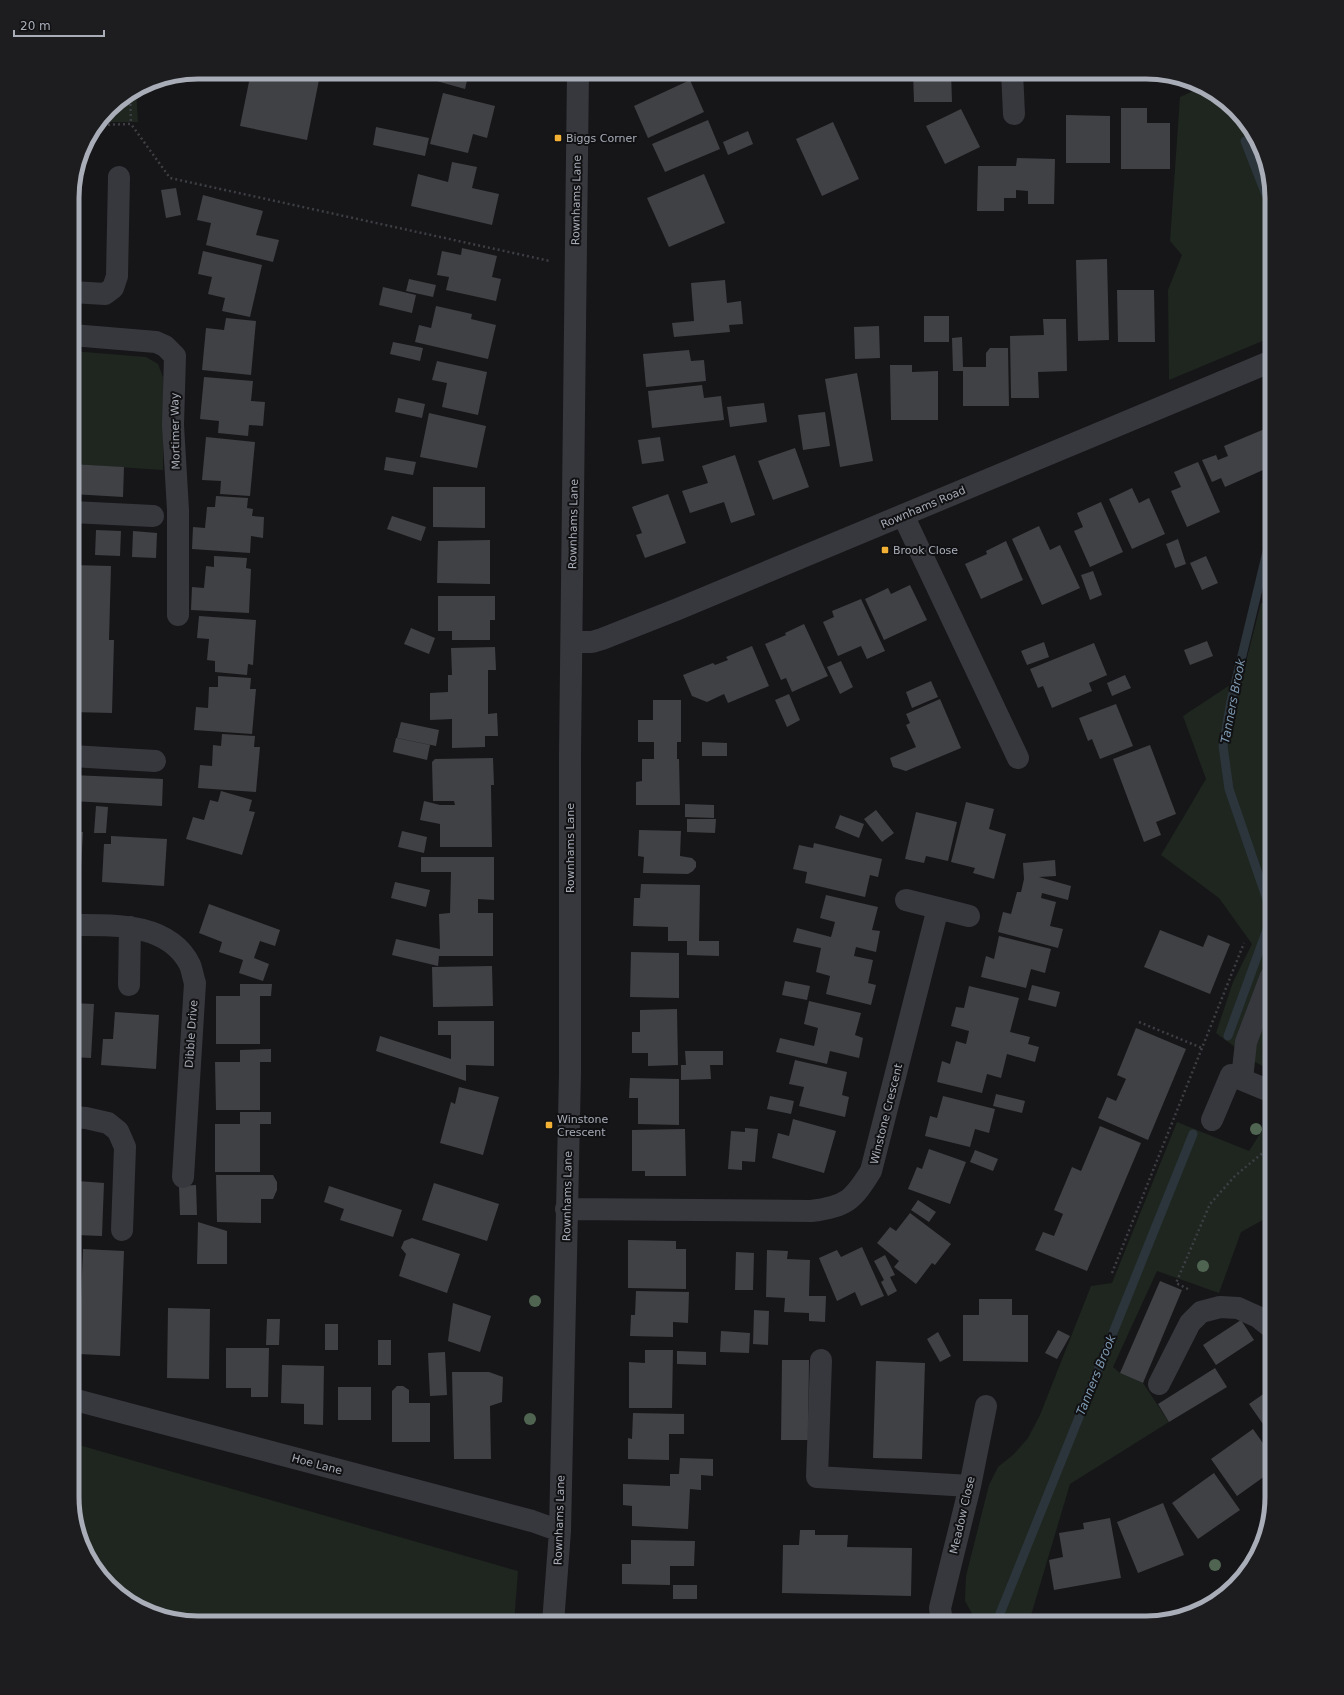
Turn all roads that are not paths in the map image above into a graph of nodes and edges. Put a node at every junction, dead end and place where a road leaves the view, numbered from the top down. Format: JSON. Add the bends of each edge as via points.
{"nodes":[{"id":1,"x":578,"y":79,"type":"edge"},
{"id":2,"x":1012,"y":79,"type":"edge"},
{"id":3,"x":1014,"y":114,"type":"dead end"},
{"id":4,"x":119,"y":177,"type":"dead end"},
{"id":5,"x":79,"y":292,"type":"edge"},
{"id":6,"x":79,"y":336,"type":"edge"},
{"id":7,"x":1265,"y":364,"type":"edge"},
{"id":8,"x":79,"y":512,"type":"edge"},
{"id":9,"x":903,"y":515,"type":"junction"},
{"id":10,"x":153,"y":516,"type":"dead end"},
{"id":11,"x":178,"y":615,"type":"dead end"},
{"id":12,"x":572,"y":642,"type":"junction"},
{"id":13,"x":79,"y":756,"type":"edge"},
{"id":14,"x":1018,"y":758,"type":"dead end"},
{"id":15,"x":155,"y":761,"type":"dead end"},
{"id":16,"x":906,"y":900,"type":"dead end"},
{"id":17,"x":938,"y":908,"type":"junction"},
{"id":18,"x":969,"y":916,"type":"dead end"},
{"id":19,"x":79,"y":925,"type":"edge"},
{"id":20,"x":130,"y":927,"type":"junction"},
{"id":21,"x":129,"y":985,"type":"dead end"},
{"id":22,"x":1265,"y":990,"type":"edge"},
{"id":23,"x":1242,"y":1079,"type":"junction"},
{"id":24,"x":1265,"y":1089,"type":"edge"},
{"id":25,"x":79,"y":1118,"type":"edge"},
{"id":26,"x":1212,"y":1120,"type":"dead end"},
{"id":27,"x":183,"y":1177,"type":"dead end"},
{"id":28,"x":566,"y":1209,"type":"junction"},
{"id":29,"x":122,"y":1230,"type":"dead end"},
{"id":30,"x":1265,"y":1322,"type":"edge"},
{"id":31,"x":821,"y":1360,"type":"dead end"},
{"id":32,"x":1159,"y":1384,"type":"dead end"},
{"id":33,"x":79,"y":1401,"type":"edge"},
{"id":34,"x":986,"y":1406,"type":"dead end"},
{"id":35,"x":970,"y":1486,"type":"junction"},
{"id":36,"x":560,"y":1530,"type":"junction"},
{"id":37,"x":554,"y":1616,"type":"edge"},
{"id":38,"x":941,"y":1616,"type":"edge"}],
"edges":[{"from":1,"to":12,"type":"street","name":"Rownhams Lane"},
{"from":2,"to":3,"type":"street"},
{"from":4,"to":5,"type":"street","via":[[117,276],[113,288],[105,294]]},
{"from":6,"to":11,"type":"street","name":"Mortimer Way","via":[[156,342],[165,346],[175,356],[173,425],[178,510]]},
{"from":7,"to":9,"type":"street","name":"Rownhams Road"},
{"from":8,"to":10,"type":"street"},
{"from":9,"to":12,"type":"street","name":"Rownhams Road","via":[[602,639]]},
{"from":9,"to":14,"type":"street"},
{"from":12,"to":28,"type":"street","name":"Rownhams Lane","via":[[570,1073]]},
{"from":13,"to":15,"type":"street"},
{"from":16,"to":17,"type":"street"},
{"from":17,"to":18,"type":"street"},
{"from":17,"to":28,"type":"street","name":"Winstone Crescent","via":[[871,1171],[858,1192],[839,1206],[811,1211]]},
{"from":19,"to":20,"type":"street","name":"Dibble Drive"},
{"from":20,"to":21,"type":"street"},
{"from":20,"to":27,"type":"street","name":"Dibble Drive","via":[[169,941],[190,965],[195,983]]},
{"from":22,"to":23,"type":"street","via":[[1246,1042]]},
{"from":23,"to":24,"type":"street"},
{"from":23,"to":26,"type":"street","via":[[1231,1075]]},
{"from":25,"to":29,"type":"street","via":[[108,1123],[118,1131],[125,1148]]},
{"from":28,"to":36,"type":"street","name":"Rownhams Lane"},
{"from":30,"to":32,"type":"street","via":[[1258,1316],[1238,1308],[1220,1307],[1201,1312],[1190,1323]]},
{"from":31,"to":35,"type":"street","via":[[817,1477]]},
{"from":33,"to":36,"type":"street","name":"Hoe Lane","via":[[524,1518]]},
{"from":34,"to":35,"type":"street","name":"Meadow Close"},
{"from":35,"to":38,"type":"street","name":"Meadow Close","via":[[940,1608]]},
{"from":36,"to":37,"type":"street","name":"Rownhams Lane"}]}
